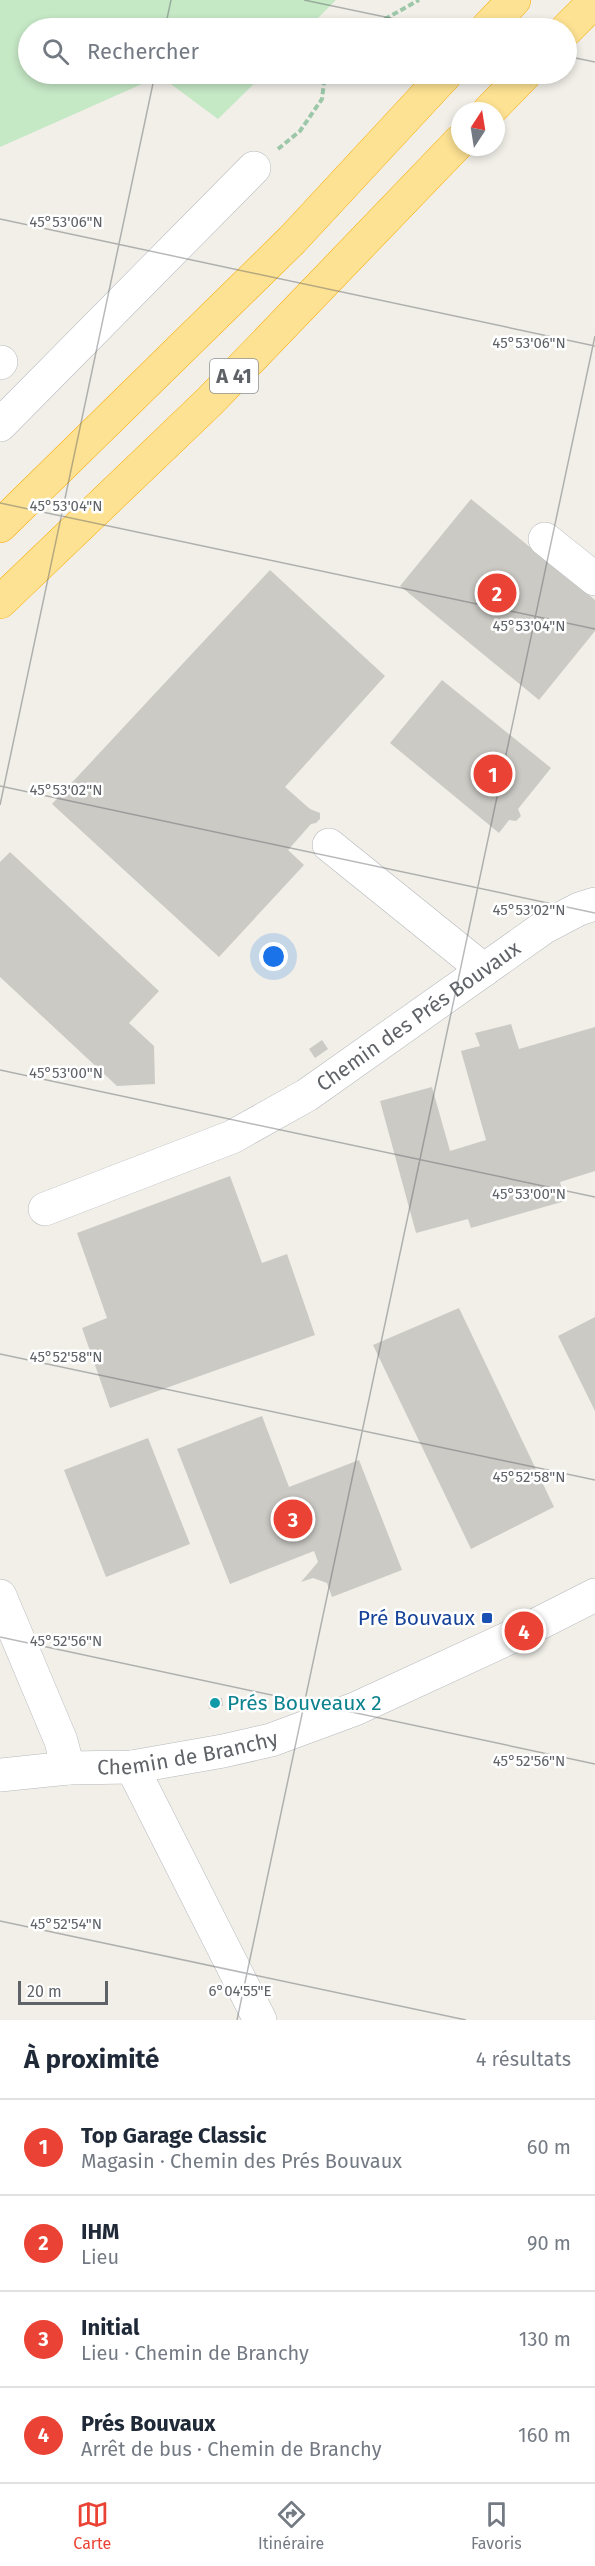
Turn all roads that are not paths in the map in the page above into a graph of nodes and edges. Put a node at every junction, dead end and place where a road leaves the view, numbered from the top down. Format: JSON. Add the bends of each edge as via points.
{"nodes":[{"id":1,"x":514,"y":0,"type":"edge"},
{"id":2,"x":595,"y":1,"type":"edge"},
{"id":3,"x":497,"y":18,"type":"edge"},
{"id":4,"x":577,"y":20,"type":"edge"},
{"id":5,"x":437,"y":84,"type":"edge"},
{"id":6,"x":515,"y":84,"type":"edge"},
{"id":7,"x":498,"y":102,"type":"edge"},
{"id":8,"x":451,"y":150,"type":"edge"},
{"id":9,"x":254,"y":168,"type":"road end"},
{"id":10,"x":0,"y":425,"type":"edge"},
{"id":11,"x":0,"y":526,"type":"edge"},
{"id":12,"x":545,"y":539,"type":"dead end"},
{"id":13,"x":595,"y":579,"type":"edge"},
{"id":14,"x":0,"y":602,"type":"edge"},
{"id":15,"x":329,"y":844,"type":"dead end"},
{"id":16,"x":595,"y":904,"type":"edge"},
{"id":17,"x":484,"y":970,"type":"junction"},
{"id":18,"x":45,"y":1209,"type":"dead end"},
{"id":19,"x":595,"y":1595,"type":"edge"},
{"id":20,"x":0,"y":1596,"type":"edge"},
{"id":21,"x":132,"y":1767,"type":"junction"},
{"id":22,"x":68,"y":1768,"type":"junction"},
{"id":23,"x":0,"y":1775,"type":"edge"},
{"id":24,"x":260,"y":2020,"type":"edge"}],
"edges":[{"from":1,"to":3,"type":"highway"},
{"from":2,"to":4,"type":"highway"},
{"from":5,"to":11,"type":"highway","number":"A 41","via":[[292,240]]},
{"from":6,"to":7,"type":"highway"},
{"from":8,"to":14,"type":"highway","number":"A 41","via":[[210,401]]},
{"from":9,"to":10,"type":"street"},
{"from":12,"to":13,"type":"street"},
{"from":15,"to":17,"type":"street"},
{"from":16,"to":17,"type":"street","name":"Chemin des Prés Bouvaux","via":[[543,928]]},
{"from":17,"to":18,"type":"street","name":"Chemin des Prés Bouvaux","via":[[307,1095],[232,1137]]},
{"from":19,"to":21,"type":"street","name":"Chemin de Branchy","via":[[355,1709],[271,1740]]},
{"from":20,"to":22,"type":"street","via":[[61,1741]]},
{"from":21,"to":22,"type":"street","name":"Chemin de Branchy"},
{"from":21,"to":24,"type":"street"},
{"from":22,"to":23,"type":"street","name":"Chemin de Branchy"}]}
